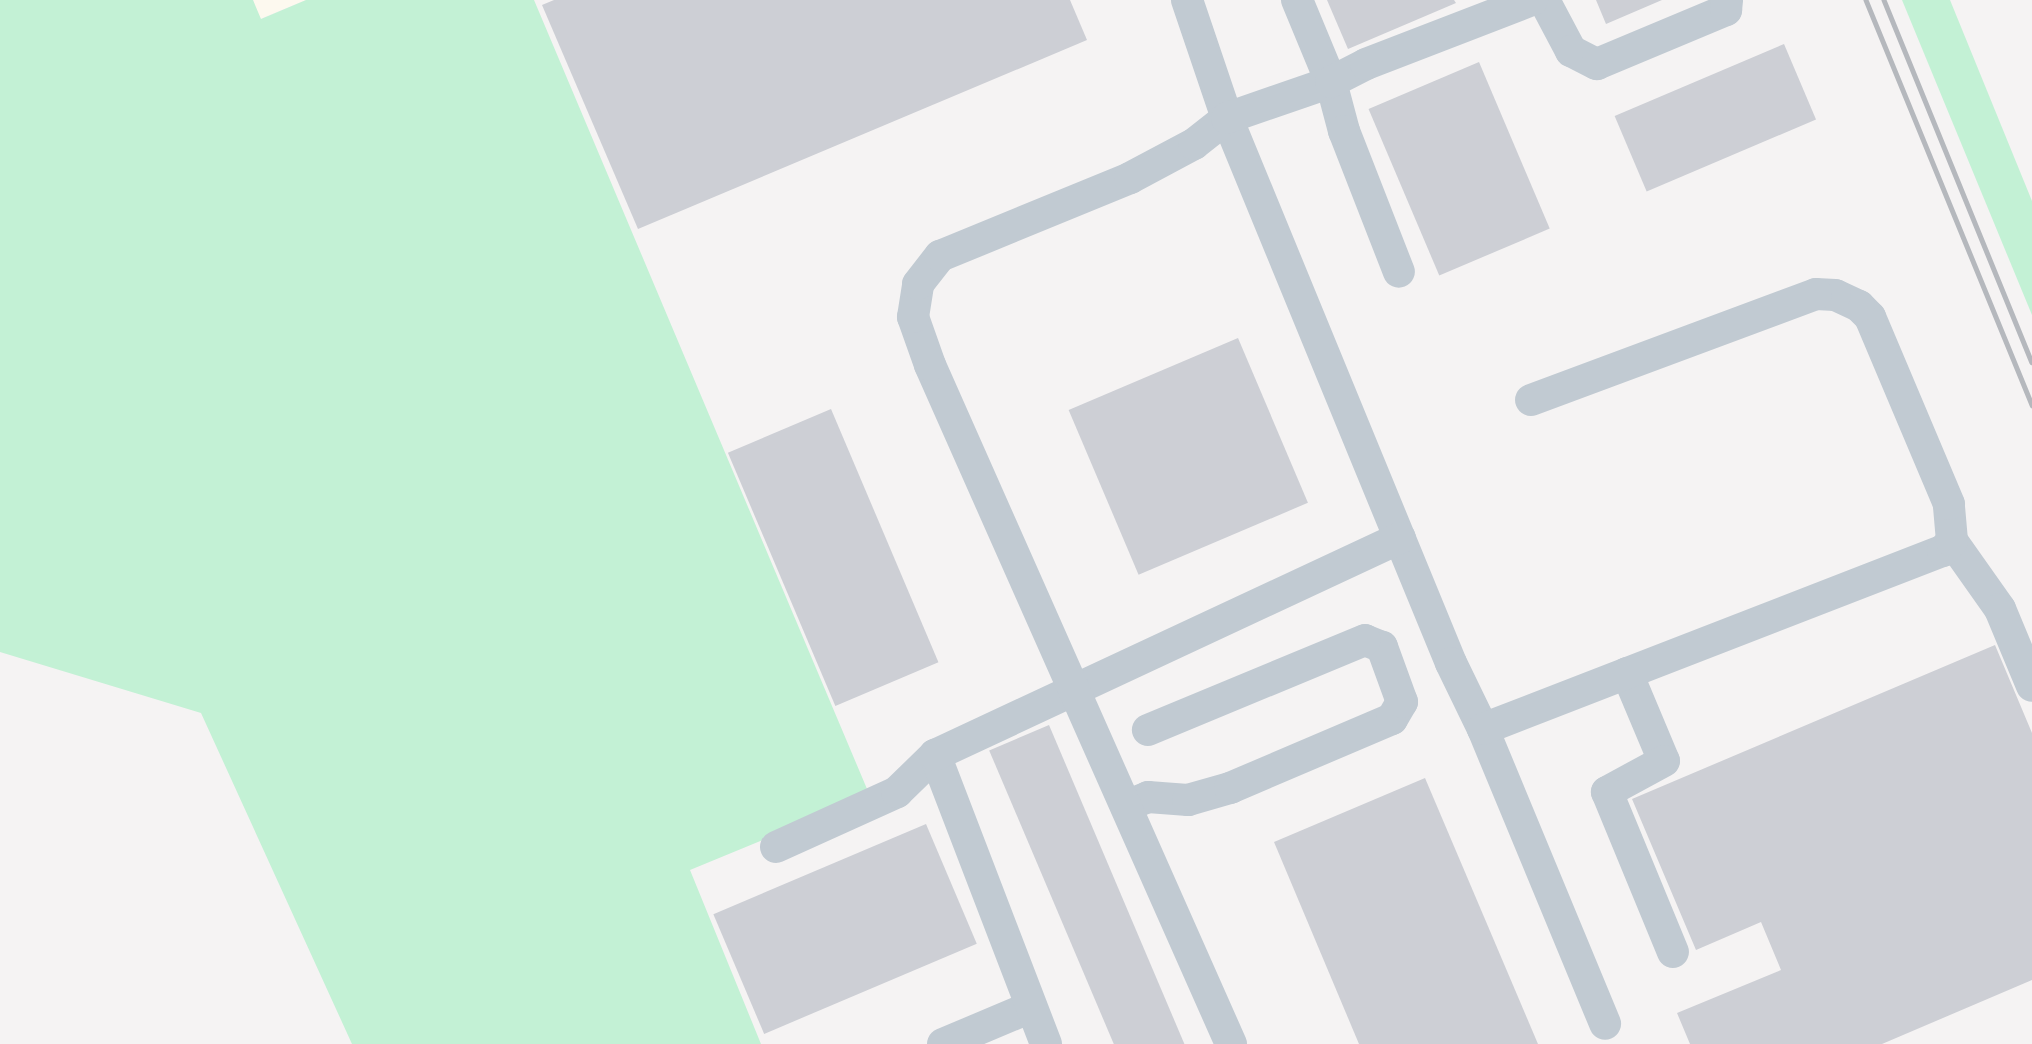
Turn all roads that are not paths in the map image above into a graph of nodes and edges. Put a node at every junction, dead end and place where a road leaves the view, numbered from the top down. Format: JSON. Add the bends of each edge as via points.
{"nodes":[{"id":1,"x":1186,"y":0,"type":"edge"},
{"id":2,"x":1297,"y":0,"type":"edge"},
{"id":3,"x":1532,"y":0,"type":"edge"},
{"id":4,"x":1544,"y":0,"type":"edge"},
{"id":5,"x":1726,"y":0,"type":"edge"},
{"id":6,"x":1331,"y":82,"type":"junction"},
{"id":7,"x":1227,"y":118,"type":"junction"},
{"id":8,"x":1399,"y":272,"type":"dead end"},
{"id":9,"x":1531,"y":400,"type":"dead end"},
{"id":10,"x":1400,"y":538,"type":"junction"},
{"id":11,"x":1952,"y":541,"type":"junction"},
{"id":12,"x":1627,"y":673,"type":"junction"},
{"id":13,"x":2032,"y":686,"type":"edge"},
{"id":14,"x":1074,"y":690,"type":"junction"},
{"id":15,"x":1483,"y":729,"type":"junction"},
{"id":16,"x":1148,"y":730,"type":"dead end"},
{"id":17,"x":936,"y":755,"type":"junction"},
{"id":18,"x":1126,"y":806,"type":"junction"},
{"id":19,"x":776,"y":847,"type":"dead end"},
{"id":20,"x":1673,"y":952,"type":"dead end"},
{"id":21,"x":1031,"y":1007,"type":"junction"},
{"id":22,"x":1605,"y":1024,"type":"dead end"},
{"id":23,"x":943,"y":1044,"type":"edge"},
{"id":24,"x":1047,"y":1044,"type":"edge"},
{"id":25,"x":1231,"y":1044,"type":"edge"}],
"edges":[{"from":1,"to":7,"type":"lane"},
{"from":2,"to":6,"type":"lane"},
{"from":3,"to":6,"type":"lane","via":[[1366,64]]},
{"from":4,"to":5,"type":"lane","via":[[1571,51],[1597,64],[1726,10]]},
{"from":6,"to":7,"type":"lane"},
{"from":6,"to":8,"type":"lane","via":[[1344,131]]},
{"from":7,"to":10,"type":"lane"},
{"from":7,"to":14,"type":"lane","via":[[1194,144],[1130,178],[940,256],[918,284],[913,316],[930,365]]},
{"from":9,"to":11,"type":"lane","via":[[1816,294],[1834,295],[1859,306],[1870,317],[1949,504]]},
{"from":10,"to":14,"type":"lane"},
{"from":10,"to":15,"type":"lane","via":[[1451,663]]},
{"from":11,"to":12,"type":"lane","via":[[1943,551]]},
{"from":11,"to":13,"type":"lane","via":[[2000,609]]},
{"from":12,"to":15,"type":"lane"},
{"from":12,"to":20,"type":"lane","via":[[1664,761],[1607,792]]},
{"from":14,"to":17,"type":"lane"},
{"from":14,"to":18,"type":"lane"},
{"from":15,"to":22,"type":"lane"},
{"from":16,"to":18,"type":"lane","via":[[1365,640],[1382,647],[1402,702],[1392,719],[1230,788],[1188,800],[1148,797]]},
{"from":17,"to":19,"type":"lane","via":[[897,792]]},
{"from":17,"to":21,"type":"lane"},
{"from":18,"to":25,"type":"lane"},
{"from":21,"to":23,"type":"lane"},
{"from":21,"to":24,"type":"lane"}]}
